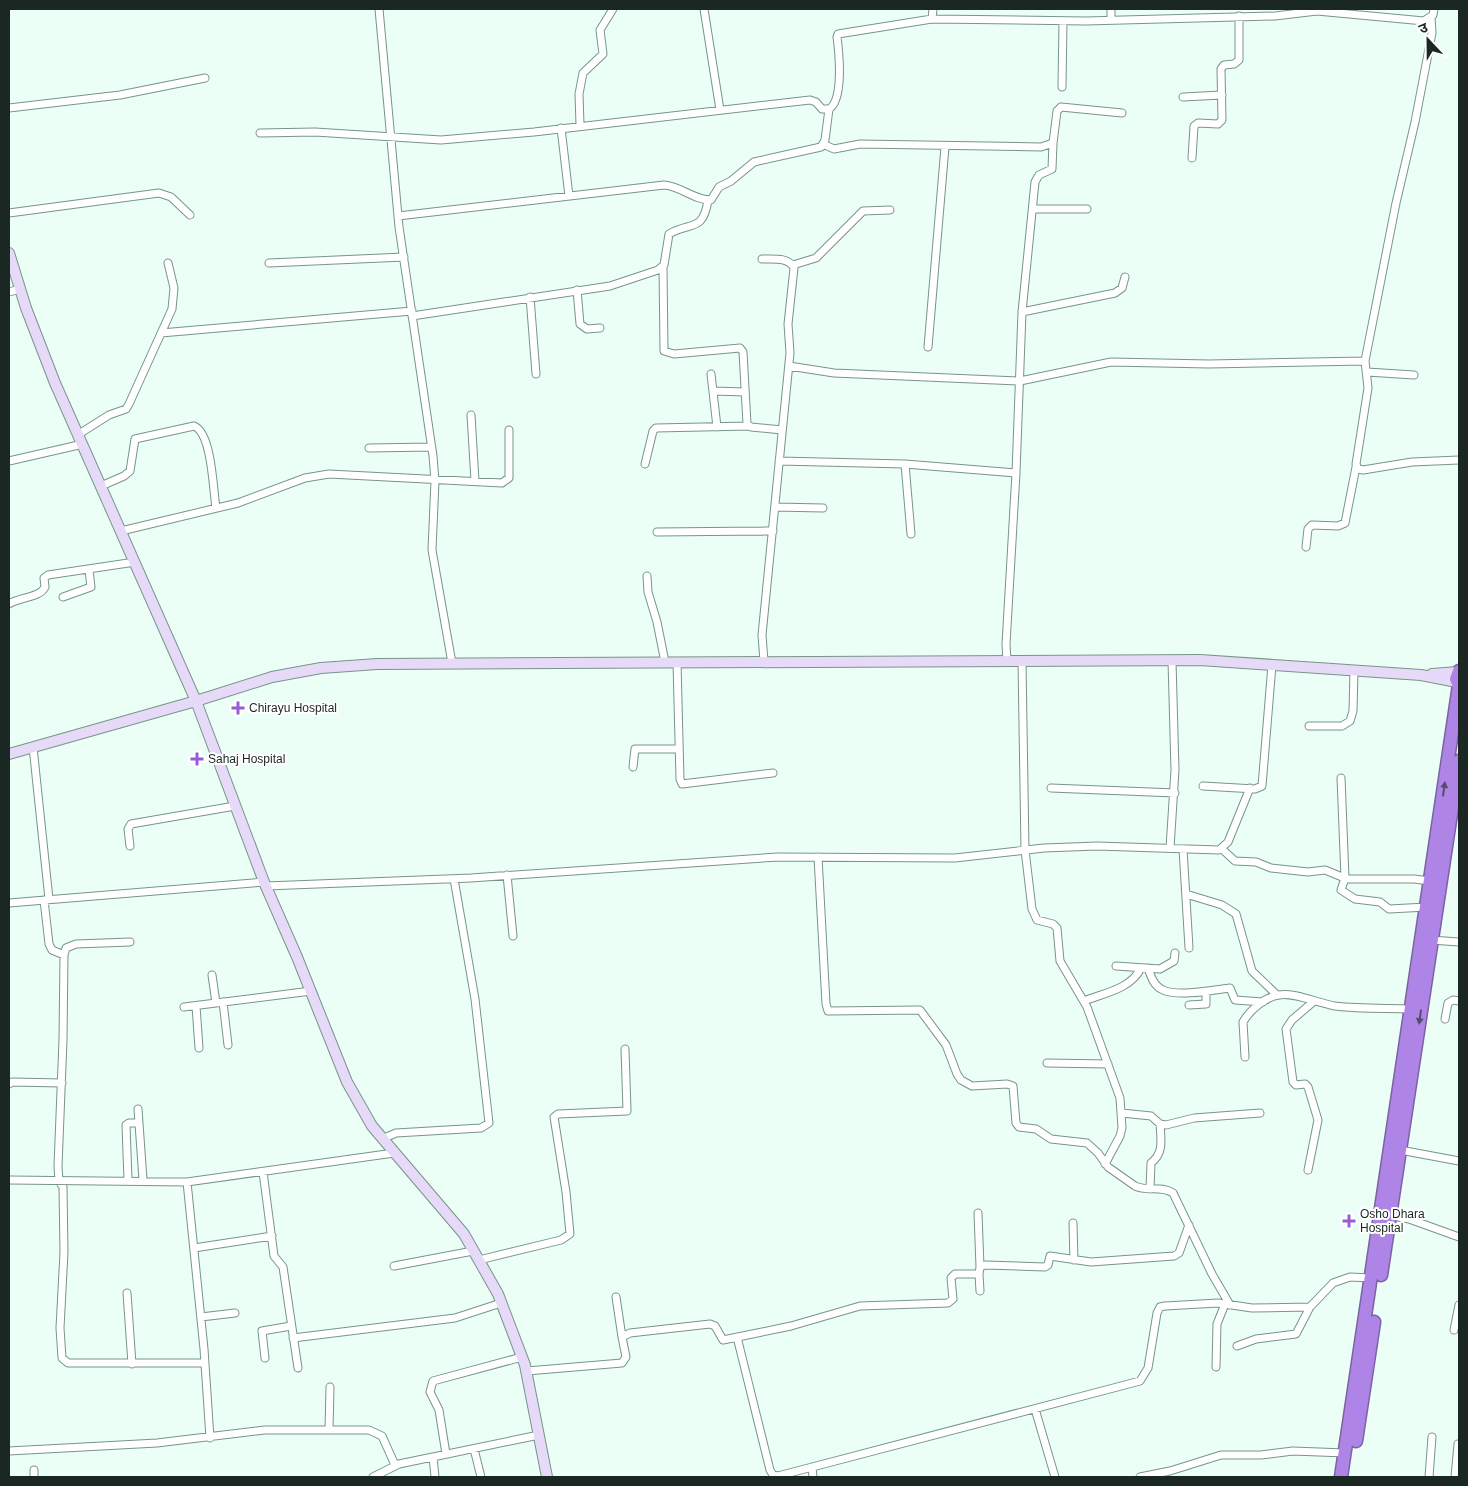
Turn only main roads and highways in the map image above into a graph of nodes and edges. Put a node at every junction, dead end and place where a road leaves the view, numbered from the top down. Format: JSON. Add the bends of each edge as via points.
{"nodes":[{"id":1,"x":1458,"y":679,"type":"edge"},
{"id":2,"x":1459,"y":761,"type":"edge"},
{"id":3,"x":1386,"y":1215,"type":"junction"},
{"id":4,"x":1341,"y":1477,"type":"edge"},
{"id":5,"x":1350,"y":1477,"type":"edge"}],
"edges":[{"from":3,"to":1,"type":"highway","one_way":true,"via":[[1411,1009]]},
{"from":2,"to":3,"type":"highway","one_way":true,"via":[[1400,1150]]},
{"from":3,"to":4,"type":"highway","via":[[1372,1278]]},
{"from":3,"to":5,"type":"highway"}]}
